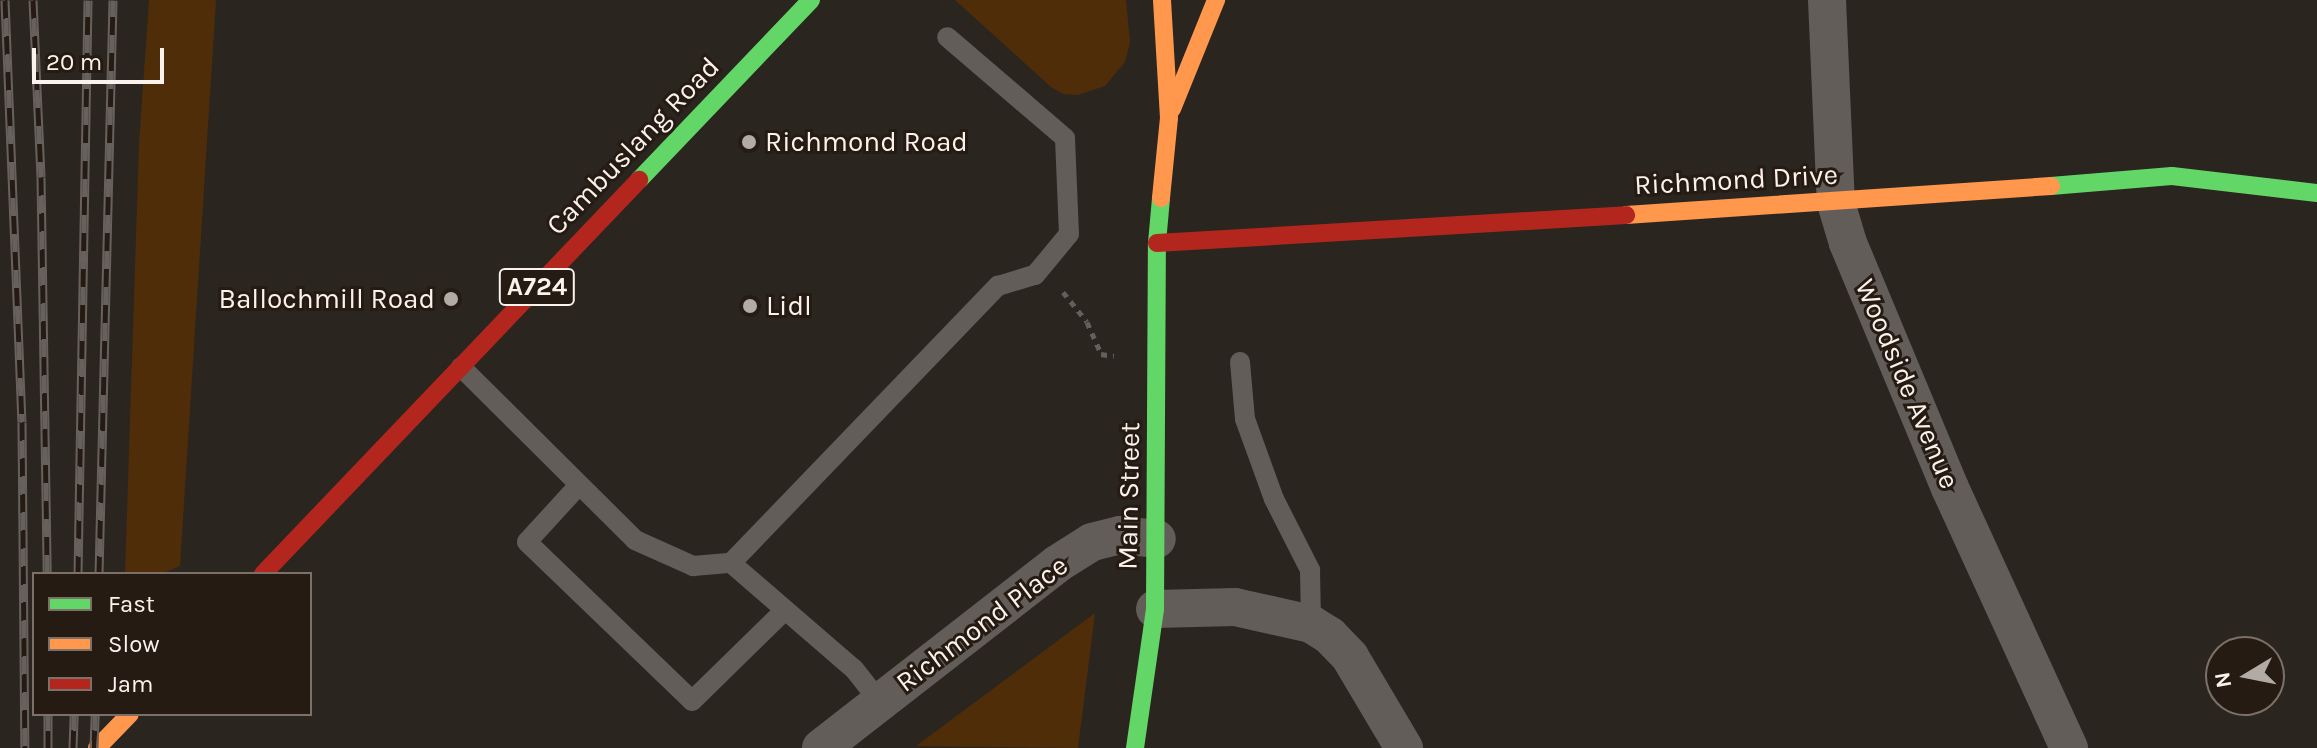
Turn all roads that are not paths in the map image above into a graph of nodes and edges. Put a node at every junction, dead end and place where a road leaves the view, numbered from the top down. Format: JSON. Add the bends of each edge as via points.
{"nodes":[{"id":1,"x":811,"y":0,"type":"edge"},
{"id":2,"x":1162,"y":0,"type":"edge"},
{"id":3,"x":1216,"y":0,"type":"edge"},
{"id":4,"x":1827,"y":0,"type":"edge"},
{"id":5,"x":947,"y":37,"type":"dead end"},
{"id":6,"x":1169,"y":118,"type":"junction"},
{"id":7,"x":2317,"y":193,"type":"edge"},
{"id":8,"x":1836,"y":203,"type":"junction"},
{"id":9,"x":1157,"y":243,"type":"junction"},
{"id":10,"x":1240,"y":362,"type":"dead end"},
{"id":11,"x":461,"y":367,"type":"junction"},
{"id":12,"x":579,"y":485,"type":"junction"},
{"id":13,"x":1157,"y":539,"type":"junction"},
{"id":14,"x":731,"y":563,"type":"junction"},
{"id":15,"x":265,"y":572,"type":"edge"},
{"id":16,"x":1155,"y":609,"type":"junction"},
{"id":17,"x":784,"y":611,"type":"junction"},
{"id":18,"x":1311,"y":624,"type":"junction"},
{"id":19,"x":880,"y":702,"type":"junction"},
{"id":20,"x":128,"y":716,"type":"edge"},
{"id":21,"x":97,"y":748,"type":"edge"},
{"id":22,"x":821,"y":748,"type":"edge"},
{"id":23,"x":1135,"y":748,"type":"edge"},
{"id":24,"x":1404,"y":748,"type":"edge"},
{"id":25,"x":2069,"y":748,"type":"edge"}],
"edges":[{"from":1,"to":11,"type":"main road","name":"Cambuslang Road","number":"A724"},
{"from":2,"to":6,"type":"main road"},
{"from":3,"to":6,"type":"main road"},
{"from":4,"to":8,"type":"street","name":"Woodside Avenue"},
{"from":5,"to":14,"type":"lane","via":[[1065,138],[1069,234],[1035,275],[998,286]]},
{"from":6,"to":9,"type":"main road","name":"Main Street"},
{"from":7,"to":8,"type":"main road","name":"Richmond Drive","via":[[2172,176]]},
{"from":8,"to":9,"type":"main road","name":"Richmond Drive"},
{"from":8,"to":25,"type":"street","name":"Woodside Avenue","via":[[1950,488]]},
{"from":9,"to":13,"type":"main road","name":"Main Street"},
{"from":10,"to":18,"type":"lane","via":[[1245,419],[1274,499],[1310,570]]},
{"from":11,"to":12,"type":"lane"},
{"from":11,"to":15,"type":"main road","name":"Cambuslang Road","number":"A724"},
{"from":12,"to":14,"type":"lane","via":[[635,540],[693,566]]},
{"from":12,"to":17,"type":"lane","via":[[527,542],[692,701]]},
{"from":13,"to":16,"type":"main road","name":"Main Street"},
{"from":13,"to":19,"type":"street","name":"Richmond Place","via":[[1120,535],[1092,542]]},
{"from":14,"to":17,"type":"lane"},
{"from":16,"to":18,"type":"street","via":[[1235,607]]},
{"from":16,"to":23,"type":"main road","name":"Main Street"},
{"from":17,"to":19,"type":"lane","via":[[854,669]]},
{"from":18,"to":24,"type":"street","via":[[1350,657]]},
{"from":19,"to":22,"type":"street","name":"Richmond Place"},
{"from":20,"to":21,"type":"main road"}]}
